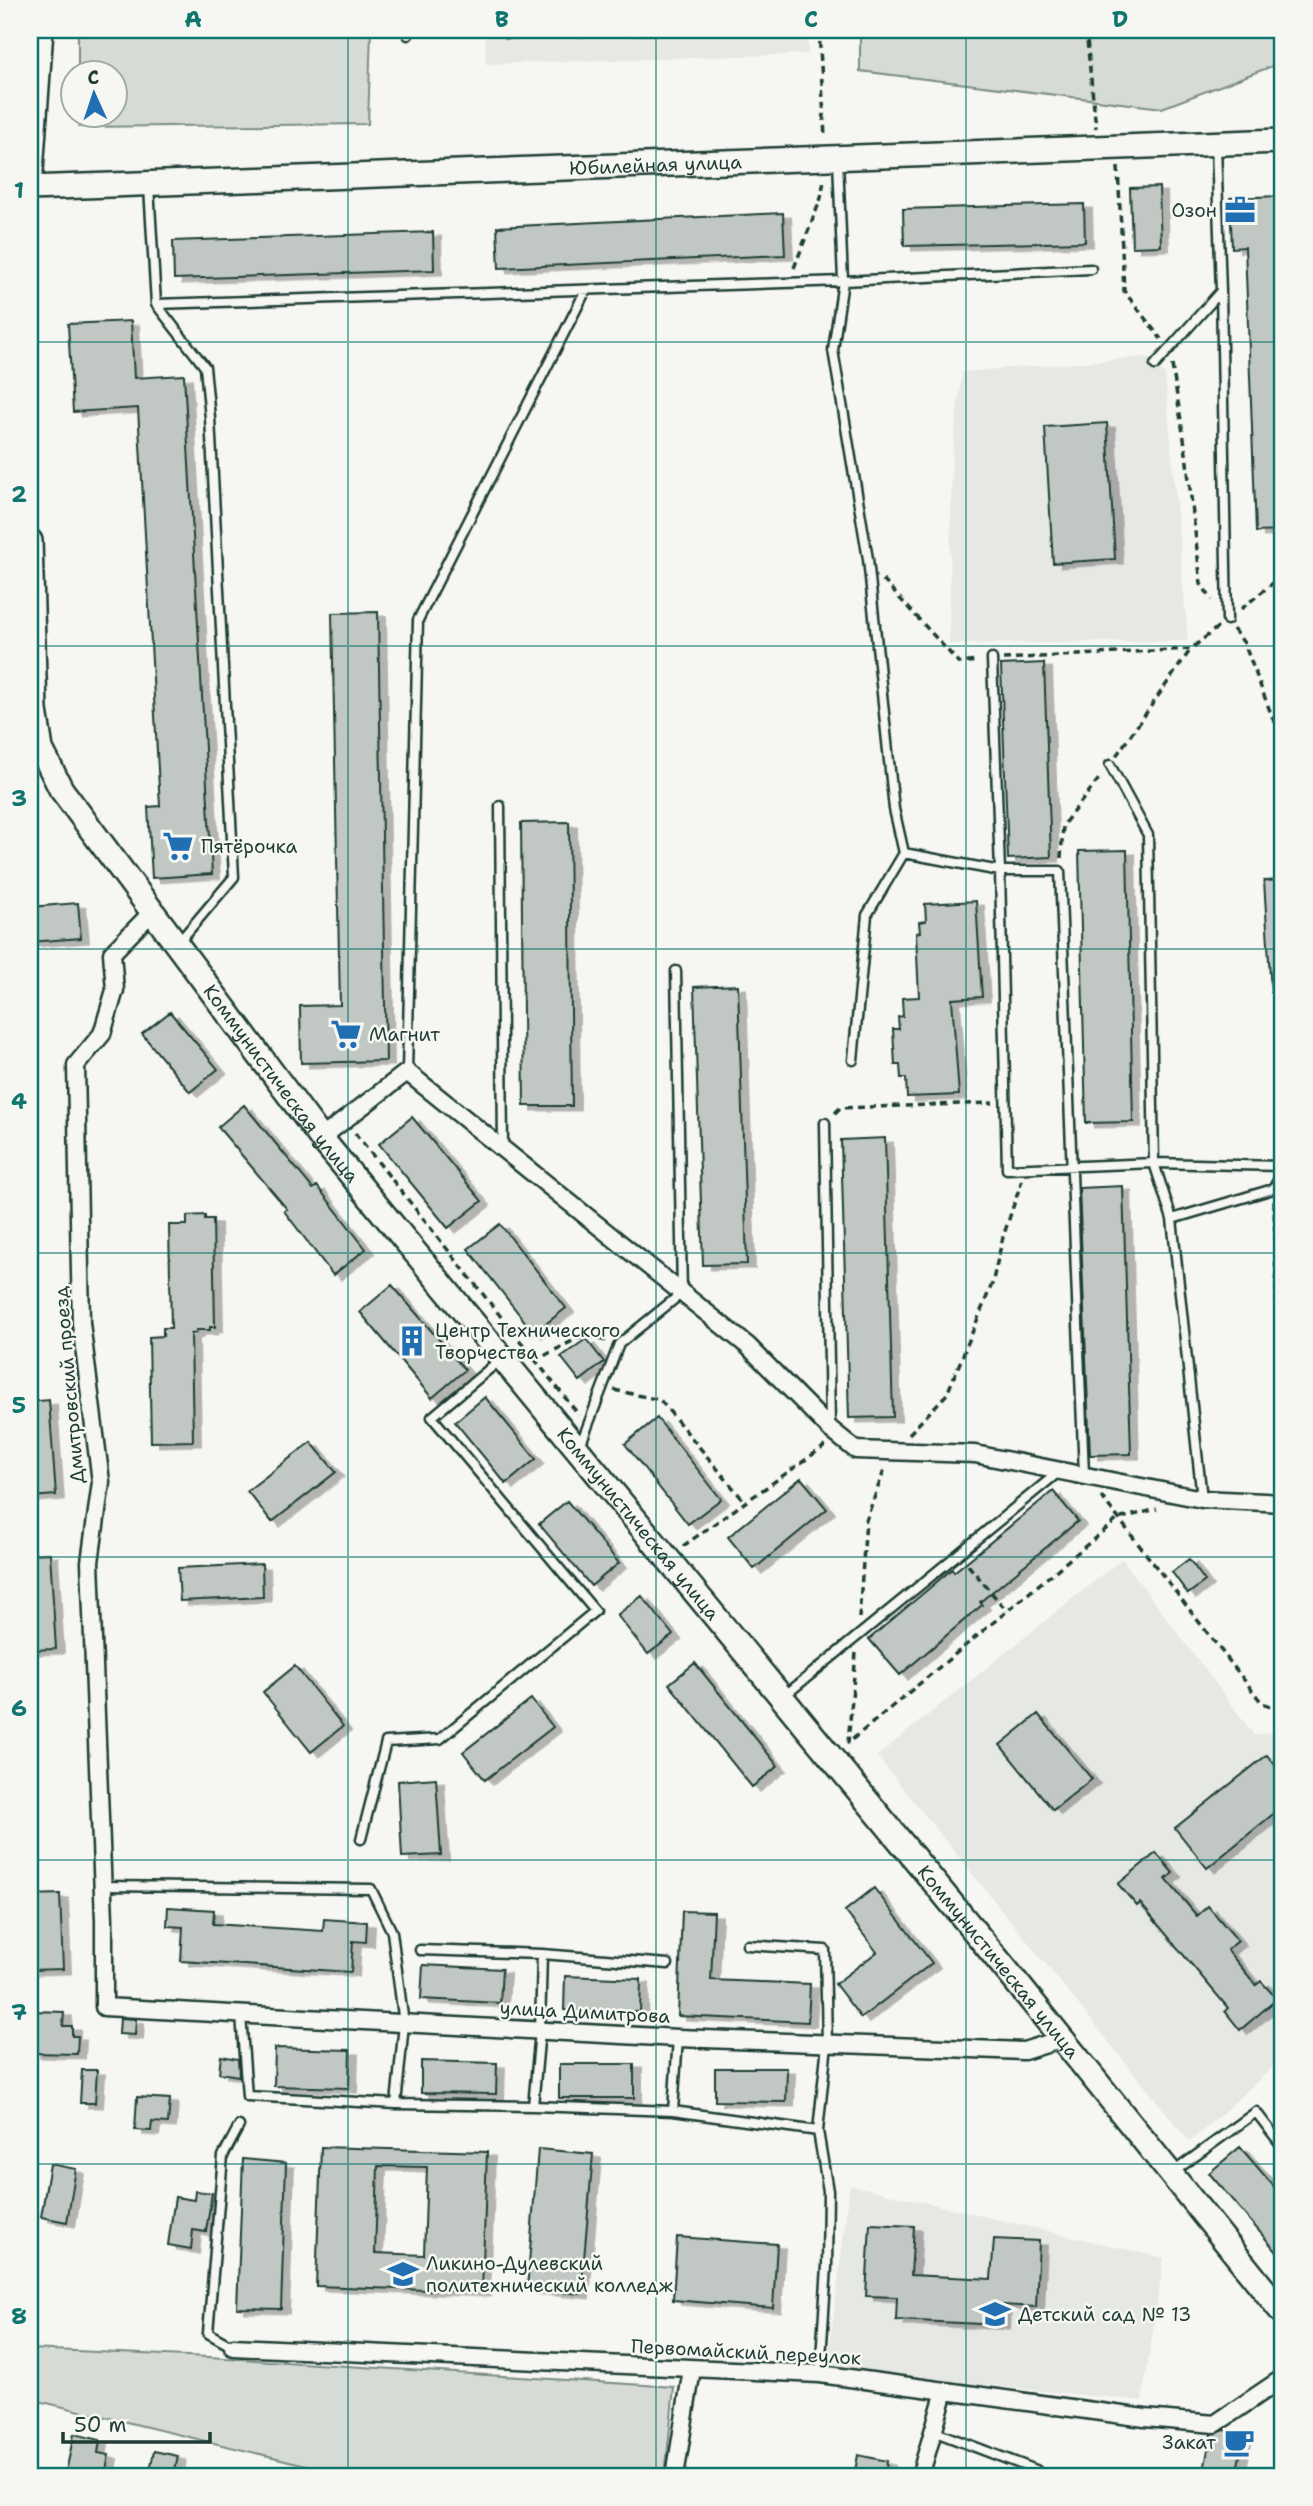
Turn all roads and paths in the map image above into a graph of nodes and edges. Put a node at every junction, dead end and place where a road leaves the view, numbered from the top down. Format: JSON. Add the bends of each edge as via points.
{"nodes":[{"id":1,"x":41,"y":30,"type":"edge"},
{"id":2,"x":1086,"y":30,"type":"edge"},
{"id":3,"x":1283,"y":141,"type":"edge"},
{"id":4,"x":1216,"y":144,"type":"junction"},
{"id":5,"x":1107,"y":148,"type":"junction"},
{"id":6,"x":838,"y":158,"type":"junction"},
{"id":7,"x":148,"y":184,"type":"junction"},
{"id":8,"x":30,"y":187,"type":"edge"},
{"id":9,"x":1091,"y":269,"type":"dead end"},
{"id":10,"x":844,"y":281,"type":"junction"},
{"id":11,"x":586,"y":290,"type":"junction"},
{"id":12,"x":1221,"y":291,"type":"junction"},
{"id":13,"x":156,"y":304,"type":"junction"},
{"id":14,"x":1169,"y":349,"type":"junction"},
{"id":15,"x":1155,"y":365,"type":"dead end"},
{"id":16,"x":30,"y":541,"type":"edge"},
{"id":17,"x":869,"y":564,"type":"junction"},
{"id":18,"x":1283,"y":575,"type":"edge"},
{"id":19,"x":1227,"y":620,"type":"junction"},
{"id":20,"x":992,"y":659,"type":"junction"},
{"id":21,"x":1283,"y":745,"type":"edge"},
{"id":22,"x":35,"y":746,"type":"edge"},
{"id":23,"x":1110,"y":765,"type":"dead end"},
{"id":24,"x":500,"y":806,"type":"dead end"},
{"id":25,"x":904,"y":853,"type":"junction"},
{"id":26,"x":1000,"y":872,"type":"junction"},
{"id":27,"x":152,"y":912,"type":"junction"},
{"id":28,"x":176,"y":944,"type":"junction"},
{"id":29,"x":676,"y":971,"type":"dead end"},
{"id":30,"x":853,"y":1059,"type":"dead end"},
{"id":31,"x":407,"y":1072,"type":"junction"},
{"id":32,"x":1005,"y":1103,"type":"junction"},
{"id":33,"x":345,"y":1120,"type":"junction"},
{"id":34,"x":825,"y":1123,"type":"joint"},
{"id":35,"x":321,"y":1138,"type":"junction"},
{"id":36,"x":503,"y":1149,"type":"junction"},
{"id":37,"x":1154,"y":1163,"type":"junction"},
{"id":38,"x":1070,"y":1165,"type":"junction"},
{"id":39,"x":1283,"y":1166,"type":"edge"},
{"id":40,"x":1026,"y":1168,"type":"junction"},
{"id":41,"x":1283,"y":1172,"type":"edge"},
{"id":42,"x":1273,"y":1189,"type":"junction"},
{"id":43,"x":1172,"y":1219,"type":"junction"},
{"id":44,"x":682,"y":1293,"type":"junction"},
{"id":45,"x":619,"y":1344,"type":"junction"},
{"id":46,"x":536,"y":1360,"type":"junction"},
{"id":47,"x":508,"y":1365,"type":"junction"},
{"id":48,"x":602,"y":1388,"type":"junction"},
{"id":49,"x":588,"y":1425,"type":"junction"},
{"id":50,"x":835,"y":1433,"type":"junction"},
{"id":51,"x":578,"y":1450,"type":"junction"},
{"id":52,"x":891,"y":1451,"type":"junction"},
{"id":53,"x":1060,"y":1471,"type":"junction"},
{"id":54,"x":1084,"y":1475,"type":"junction"},
{"id":55,"x":1282,"y":1496,"type":"edge"},
{"id":56,"x":1202,"y":1499,"type":"junction"},
{"id":57,"x":745,"y":1502,"type":"junction"},
{"id":58,"x":1166,"y":1507,"type":"dead end"},
{"id":59,"x":1118,"y":1519,"type":"junction"},
{"id":60,"x":678,"y":1536,"type":"dead end"},
{"id":61,"x":676,"y":1551,"type":"junction"},
{"id":62,"x":958,"y":1554,"type":"junction"},
{"id":63,"x":1007,"y":1611,"type":"junction"},
{"id":64,"x":858,"y":1636,"type":"junction"},
{"id":65,"x":782,"y":1698,"type":"junction"},
{"id":66,"x":1283,"y":1710,"type":"edge"},
{"id":67,"x":361,"y":1839,"type":"dead end"},
{"id":68,"x":102,"y":1886,"type":"junction"},
{"id":69,"x":747,"y":1945,"type":"dead end"},
{"id":70,"x":420,"y":1950,"type":"dead end"},
{"id":71,"x":542,"y":1954,"type":"junction"},
{"id":72,"x":668,"y":1964,"type":"dead end"},
{"id":73,"x":104,"y":2007,"type":"joint"},
{"id":74,"x":241,"y":2015,"type":"junction"},
{"id":75,"x":404,"y":2024,"type":"junction"},
{"id":76,"x":540,"y":2031,"type":"junction"},
{"id":77,"x":678,"y":2038,"type":"junction"},
{"id":78,"x":1062,"y":2039,"type":"junction"},
{"id":79,"x":827,"y":2044,"type":"junction"},
{"id":80,"x":396,"y":2104,"type":"junction"},
{"id":81,"x":533,"y":2106,"type":"junction"},
{"id":82,"x":673,"y":2111,"type":"junction"},
{"id":83,"x":239,"y":2126,"type":"dead end"},
{"id":84,"x":818,"y":2131,"type":"junction"},
{"id":85,"x":1283,"y":2147,"type":"edge"},
{"id":86,"x":1171,"y":2174,"type":"junction"},
{"id":87,"x":1283,"y":2313,"type":"edge"},
{"id":88,"x":233,"y":2347,"type":"joint"},
{"id":89,"x":691,"y":2369,"type":"junction"},
{"id":90,"x":820,"y":2374,"type":"junction"},
{"id":91,"x":1283,"y":2378,"type":"edge"},
{"id":92,"x":945,"y":2391,"type":"junction"},
{"id":93,"x":933,"y":2431,"type":"junction"},
{"id":94,"x":675,"y":2476,"type":"edge"},
{"id":95,"x":920,"y":2476,"type":"edge"},
{"id":96,"x":1035,"y":2476,"type":"edge"}],
"edges":[{"from":1,"to":8,"type":"street"},
{"from":2,"to":5,"type":"path"},
{"from":3,"to":4,"type":"street","name":"Юбилейная улица"},
{"from":4,"to":5,"type":"street","name":"Юбилейная улица"},
{"from":4,"to":12,"type":"lane"},
{"from":5,"to":6,"type":"street","name":"Юбилейная улица"},
{"from":5,"to":14,"type":"path","via":[[1124,290]]},
{"from":6,"to":7,"type":"street","name":"Юбилейная улица"},
{"from":6,"to":10,"type":"lane"},
{"from":7,"to":8,"type":"street","name":"Юбилейная улица"},
{"from":7,"to":13,"type":"lane"},
{"from":9,"to":10,"type":"lane"},
{"from":10,"to":11,"type":"lane"},
{"from":10,"to":17,"type":"lane","via":[[834,350]]},
{"from":11,"to":13,"type":"lane"},
{"from":11,"to":31,"type":"lane","via":[[418,620]]},
{"from":12,"to":14,"type":"lane"},
{"from":12,"to":19,"type":"lane"},
{"from":13,"to":28,"type":"lane","via":[[205,367],[234,877]]},
{"from":14,"to":15,"type":"lane"},
{"from":14,"to":19,"type":"path","via":[[1201,584]]},
{"from":16,"to":22,"type":"street","name":"Коммунистическая улица"},
{"from":17,"to":20,"type":"path","via":[[959,663]]},
{"from":17,"to":25,"type":"lane","via":[[894,809]]},
{"from":18,"to":19,"type":"path"},
{"from":19,"to":20,"type":"path","via":[[1191,649]]},
{"from":19,"to":21,"type":"path","via":[[1244,643]]},
{"from":20,"to":26,"type":"lane"},
{"from":22,"to":27,"type":"street","name":"Коммунистическая улица","via":[[61,789]]},
{"from":23,"to":37,"type":"lane","via":[[1148,835]]},
{"from":24,"to":36,"type":"lane"},
{"from":25,"to":26,"type":"lane"},
{"from":25,"to":30,"type":"lane","via":[[867,915]]},
{"from":26,"to":32,"type":"lane"},
{"from":26,"to":38,"type":"lane","via":[[1060,871]]},
{"from":27,"to":28,"type":"street","name":"Коммунистическая улица"},
{"from":27,"to":68,"type":"street","name":"Дмитровский проезд","via":[[112,953],[116,990],[102,1034],[76,1065],[81,1323],[101,1482],[90,1562]]},
{"from":28,"to":35,"type":"street","name":"Коммунистическая улица"},
{"from":29,"to":44,"type":"lane"},
{"from":31,"to":33,"type":"street"},
{"from":31,"to":36,"type":"street"},
{"from":32,"to":34,"type":"path","via":[[840,1108]]},
{"from":32,"to":40,"type":"lane","via":[[1007,1169]]},
{"from":33,"to":35,"type":"street"},
{"from":33,"to":46,"type":"path"},
{"from":34,"to":50,"type":"lane"},
{"from":35,"to":47,"type":"street","name":"Коммунистическая улица"},
{"from":36,"to":44,"type":"street"},
{"from":37,"to":38,"type":"lane"},
{"from":37,"to":39,"type":"lane"},
{"from":37,"to":43,"type":"lane"},
{"from":38,"to":40,"type":"lane"},
{"from":38,"to":54,"type":"lane"},
{"from":40,"to":52,"type":"path","via":[[992,1284],[947,1394]]},
{"from":41,"to":42,"type":"lane"},
{"from":42,"to":43,"type":"lane"},
{"from":42,"to":55,"type":"path"},
{"from":43,"to":56,"type":"lane"},
{"from":44,"to":45,"type":"lane"},
{"from":44,"to":50,"type":"street","via":[[748,1346]]},
{"from":45,"to":46,"type":"path","via":[[584,1335]]},
{"from":45,"to":48,"type":"lane"},
{"from":46,"to":47,"type":"path"},
{"from":46,"to":49,"type":"path"},
{"from":47,"to":51,"type":"street","name":"Коммунистическая улица"},
{"from":47,"to":67,"type":"lane","via":[[432,1416],[595,1611],[440,1739],[386,1742]]},
{"from":48,"to":49,"type":"lane"},
{"from":48,"to":57,"type":"path","via":[[660,1400]]},
{"from":49,"to":51,"type":"lane"},
{"from":50,"to":52,"type":"street","via":[[856,1450]]},
{"from":50,"to":57,"type":"path"},
{"from":51,"to":61,"type":"street","name":"Коммунистическая улица"},
{"from":52,"to":53,"type":"street","via":[[975,1454]]},
{"from":52,"to":64,"type":"path","via":[[866,1520]]},
{"from":53,"to":54,"type":"street"},
{"from":53,"to":62,"type":"lane"},
{"from":54,"to":56,"type":"street"},
{"from":54,"to":59,"type":"path"},
{"from":55,"to":56,"type":"street"},
{"from":57,"to":61,"type":"path"},
{"from":58,"to":59,"type":"path"},
{"from":59,"to":63,"type":"path"},
{"from":59,"to":66,"type":"path","via":[[1262,1703]]},
{"from":60,"to":61,"type":"path"},
{"from":61,"to":65,"type":"street","name":"Коммунистическая улица"},
{"from":62,"to":63,"type":"path"},
{"from":62,"to":64,"type":"lane"},
{"from":63,"to":64,"type":"path","via":[[848,1743]]},
{"from":64,"to":65,"type":"lane"},
{"from":65,"to":78,"type":"street","name":"Коммунистическая улица"},
{"from":68,"to":73,"type":"street","name":"Дмитровский проезд"},
{"from":68,"to":75,"type":"lane","via":[[371,1889],[393,1932]]},
{"from":69,"to":79,"type":"lane","via":[[825,1950]]},
{"from":70,"to":71,"type":"lane"},
{"from":71,"to":72,"type":"lane"},
{"from":71,"to":76,"type":"lane"},
{"from":73,"to":74,"type":"street","name":"улица Димитрова"},
{"from":74,"to":75,"type":"street","name":"улица Димитрова"},
{"from":74,"to":80,"type":"lane","via":[[247,2096]]},
{"from":75,"to":76,"type":"street","name":"улица Димитрова"},
{"from":75,"to":80,"type":"lane"},
{"from":76,"to":77,"type":"street","name":"улица Димитрова"},
{"from":76,"to":81,"type":"lane"},
{"from":77,"to":79,"type":"street","name":"улица Димитрова"},
{"from":77,"to":82,"type":"lane"},
{"from":78,"to":79,"type":"street","name":"улица Димитрова","via":[[1024,2051]]},
{"from":78,"to":86,"type":"street","name":"Коммунистическая улица"},
{"from":79,"to":84,"type":"lane"},
{"from":80,"to":81,"type":"lane"},
{"from":81,"to":82,"type":"lane"},
{"from":82,"to":84,"type":"lane"},
{"from":83,"to":88,"type":"lane","via":[[223,2156],[208,2333]]},
{"from":84,"to":90,"type":"lane","via":[[828,2190]]},
{"from":85,"to":86,"type":"lane","via":[[1256,2112]]},
{"from":86,"to":87,"type":"street","name":"Коммунистическая улица"},
{"from":88,"to":89,"type":"street","name":"Первомайский переулок"},
{"from":89,"to":90,"type":"street","name":"Первомайский переулок"},
{"from":89,"to":94,"type":"street"},
{"from":90,"to":92,"type":"street","name":"Первомайский переулок"},
{"from":91,"to":92,"type":"street","name":"Первомайский переулок","via":[[1215,2424]]},
{"from":92,"to":93,"type":"street"},
{"from":93,"to":95,"type":"street"},
{"from":93,"to":96,"type":"lane","via":[[1036,2470]]}]}
